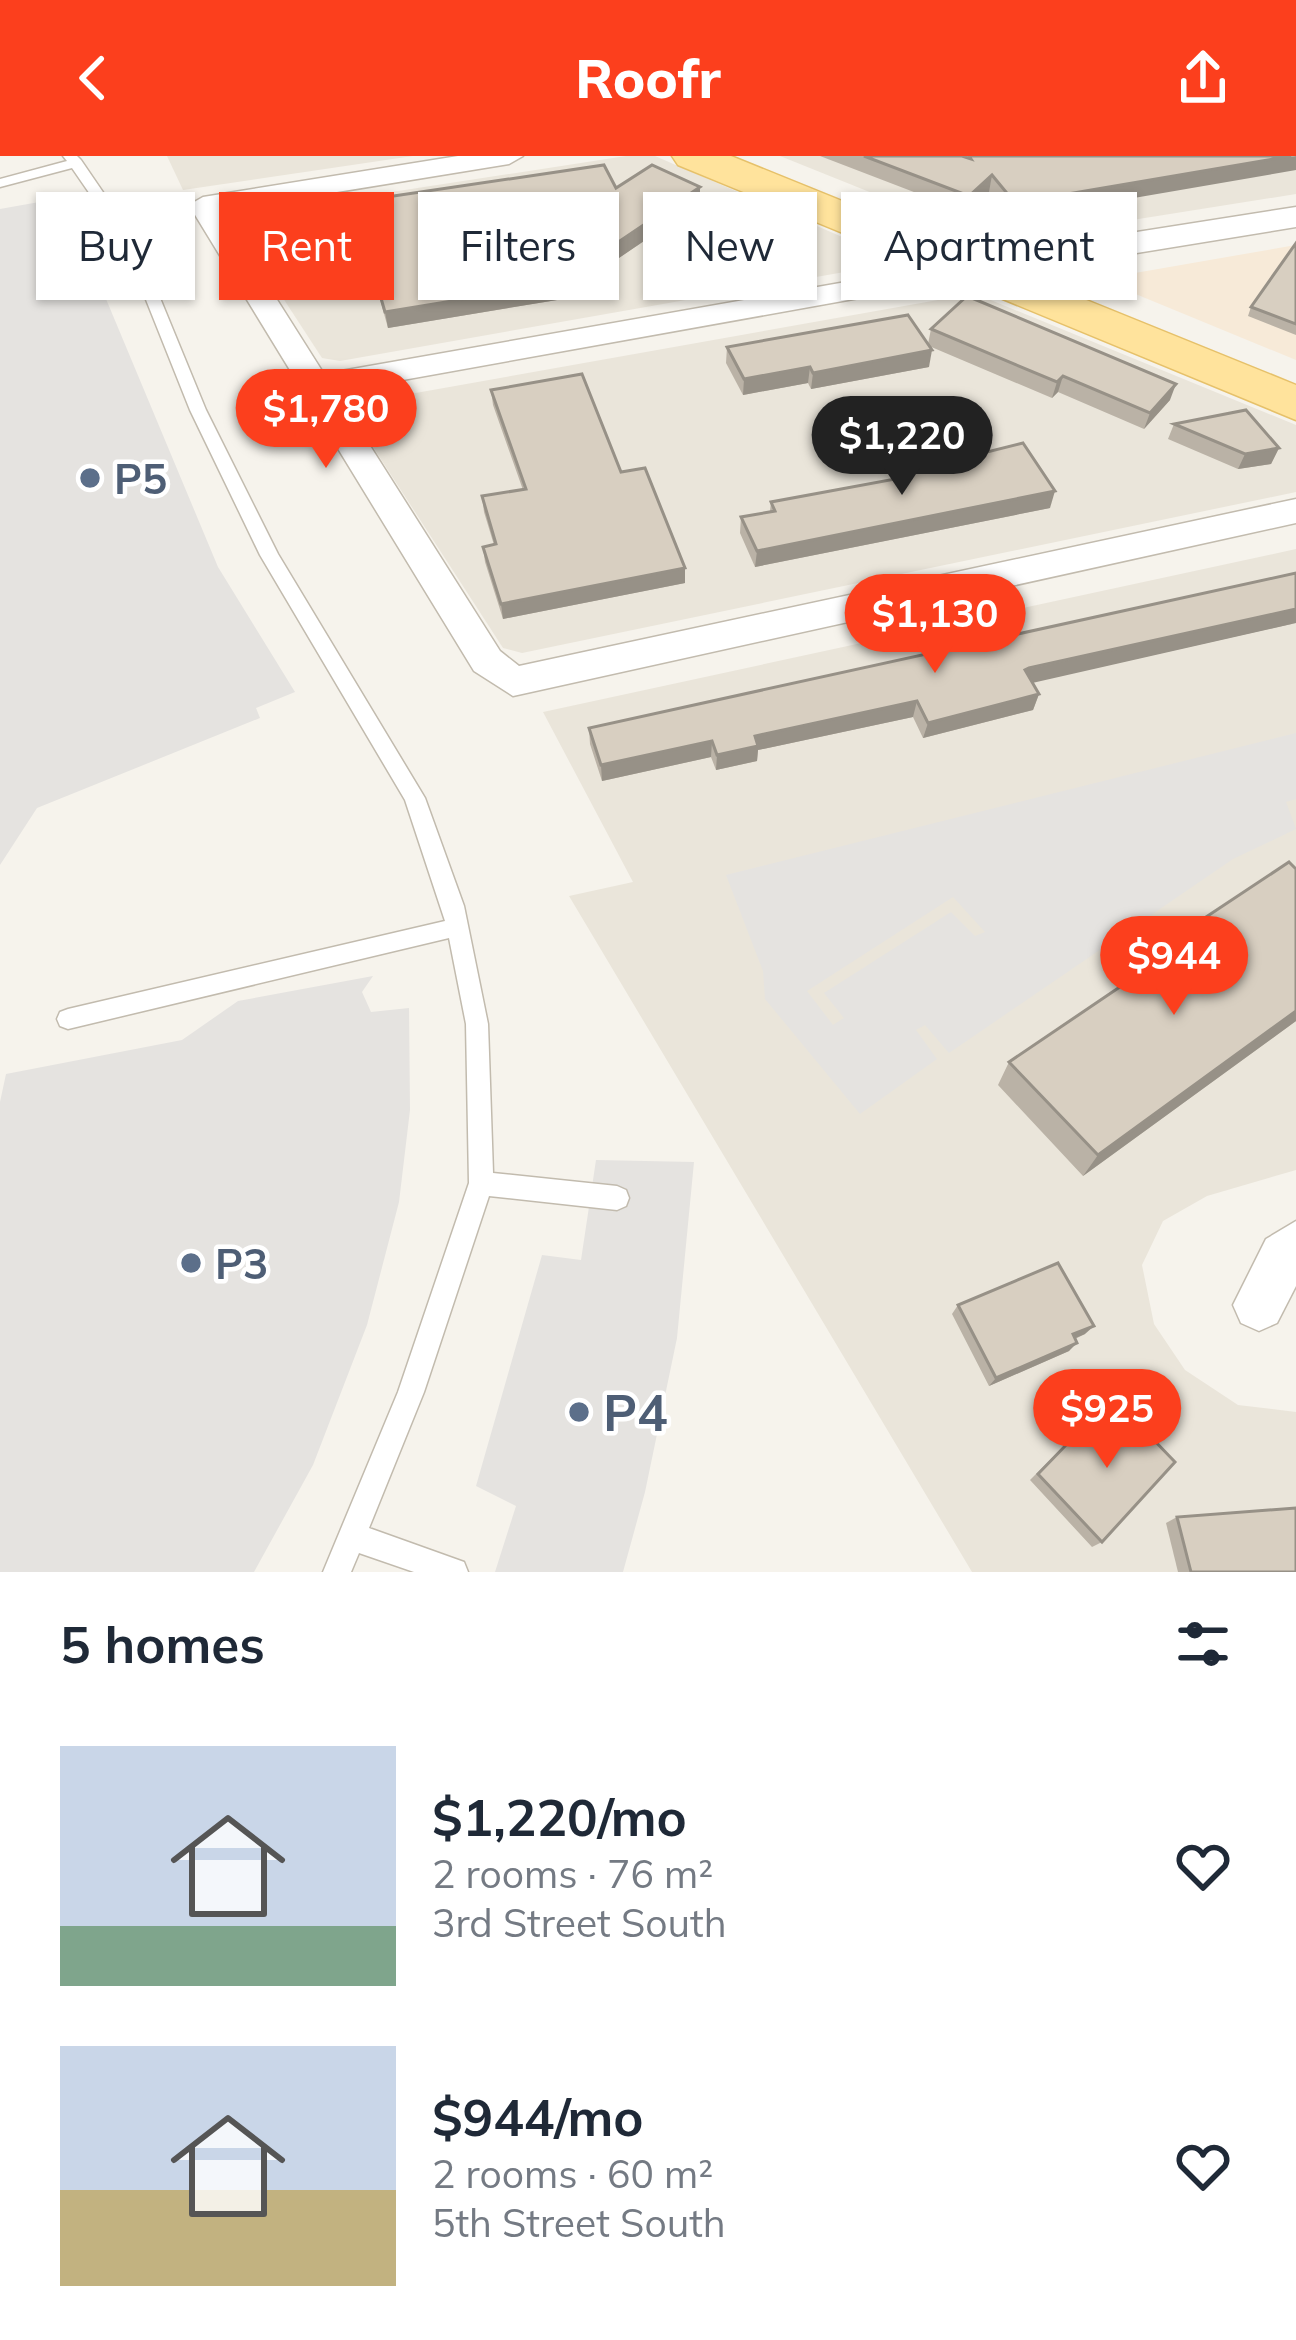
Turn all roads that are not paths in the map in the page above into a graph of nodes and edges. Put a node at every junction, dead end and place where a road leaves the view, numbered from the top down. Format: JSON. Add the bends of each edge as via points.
{"nodes":[{"id":1,"x":509,"y":156,"type":"edge"},
{"id":2,"x":693,"y":156,"type":"edge"},
{"id":3,"x":745,"y":156,"type":"edge"},
{"id":4,"x":73,"y":159,"type":"edge"},
{"id":5,"x":0,"y":183,"type":"edge"},
{"id":6,"x":841,"y":201,"type":"edge"},
{"id":7,"x":841,"y":212,"type":"edge"},
{"id":8,"x":1296,"y":218,"type":"edge"},
{"id":9,"x":1137,"y":243,"type":"edge"},
{"id":10,"x":841,"y":292,"type":"edge"},
{"id":11,"x":1059,"y":300,"type":"edge"},
{"id":12,"x":1074,"y":300,"type":"edge"},
{"id":13,"x":1296,"y":381,"type":"edge"},
{"id":14,"x":313,"y":386,"type":"junction"},
{"id":15,"x":1296,"y":404,"type":"edge"},
{"id":16,"x":1296,"y":511,"type":"edge"},
{"id":17,"x":457,"y":927,"type":"junction"},
{"id":18,"x":68,"y":1019,"type":"dead end"},
{"id":19,"x":481,"y":1184,"type":"junction"},
{"id":20,"x":617,"y":1198,"type":"dead end"},
{"id":21,"x":1296,"y":1246,"type":"edge"},
{"id":22,"x":1259,"y":1305,"type":"dead end"},
{"id":23,"x":352,"y":1536,"type":"junction"},
{"id":24,"x":337,"y":1572,"type":"edge"},
{"id":25,"x":454,"y":1572,"type":"edge"}],
"edges":[{"from":1,"to":14,"type":"street","via":[[203,205]]},
{"from":2,"to":7,"type":"main road"},
{"from":3,"to":6,"type":"main road"},
{"from":4,"to":5,"type":"lane"},
{"from":4,"to":17,"type":"lane","via":[[130,242],[198,410],[269,555],[415,798]]},
{"from":8,"to":9,"type":"street"},
{"from":10,"to":14,"type":"street"},
{"from":11,"to":15,"type":"main road"},
{"from":12,"to":13,"type":"main road"},
{"from":14,"to":16,"type":"street","via":[[487,661],[513,682]]},
{"from":17,"to":18,"type":"lane"},
{"from":17,"to":19,"type":"lane","via":[[477,1024]]},
{"from":19,"to":20,"type":"lane"},
{"from":19,"to":23,"type":"lane"},
{"from":21,"to":22,"type":"street"},
{"from":23,"to":24,"type":"lane"},
{"from":23,"to":25,"type":"lane"}]}
